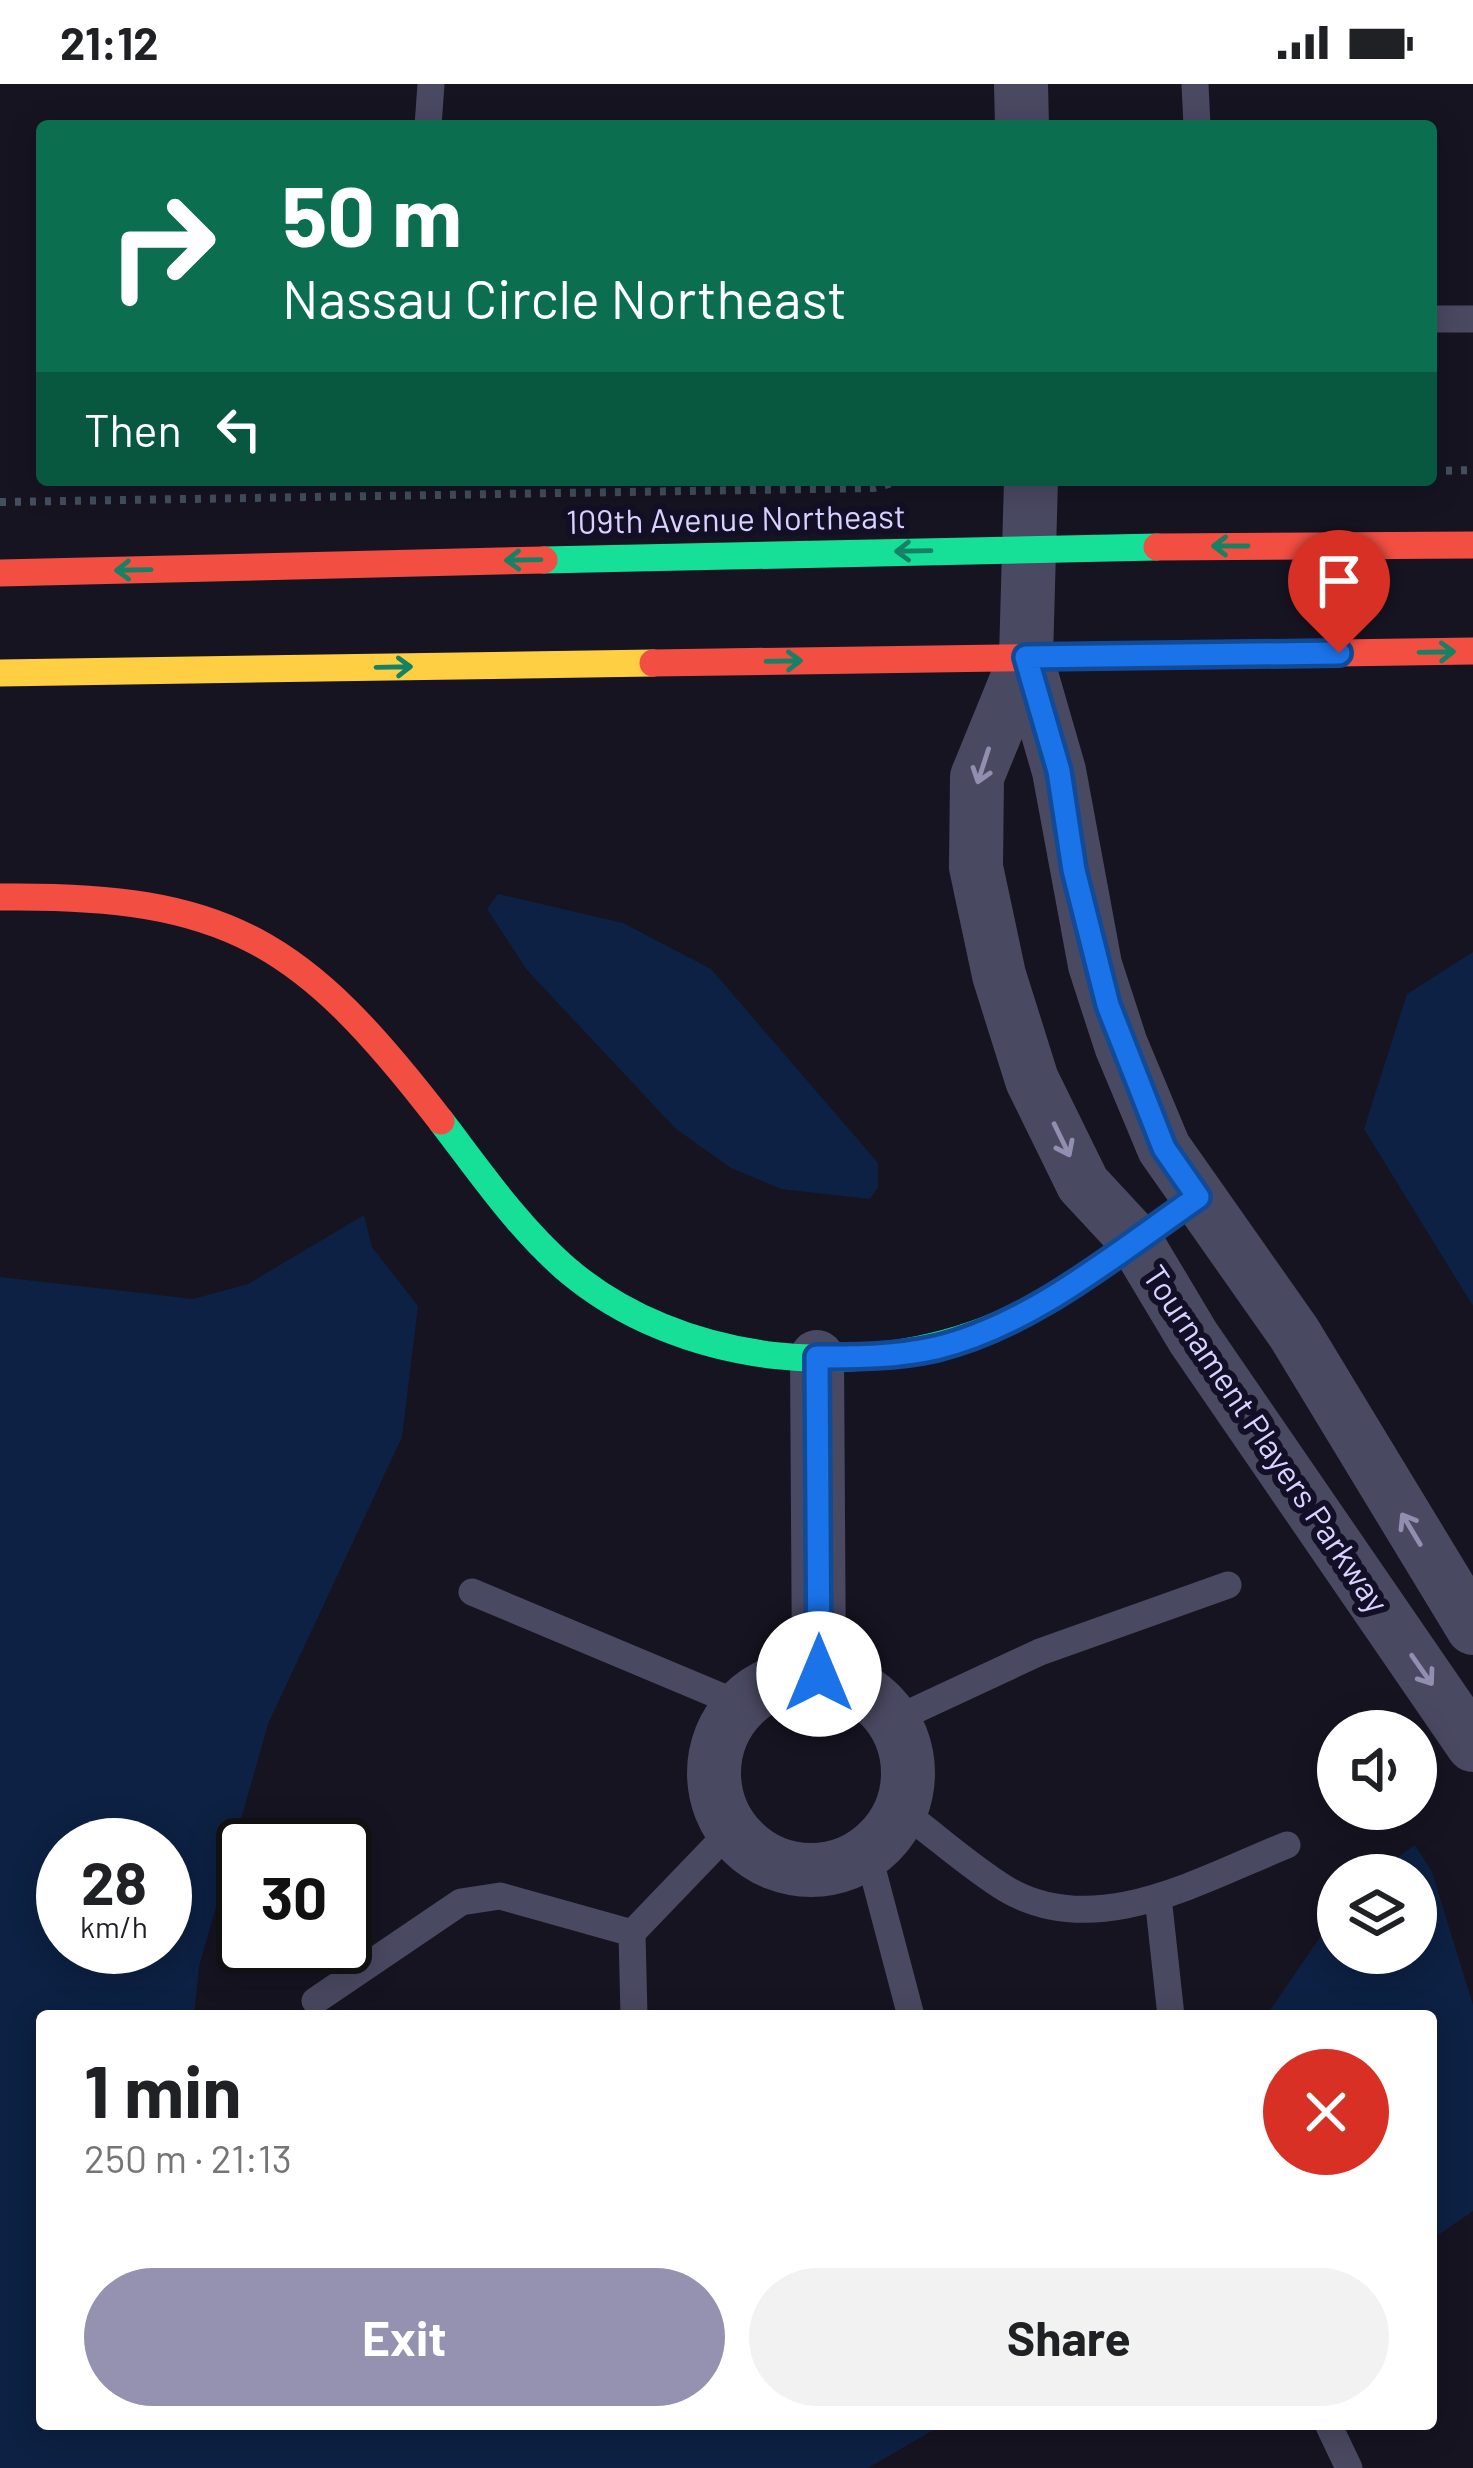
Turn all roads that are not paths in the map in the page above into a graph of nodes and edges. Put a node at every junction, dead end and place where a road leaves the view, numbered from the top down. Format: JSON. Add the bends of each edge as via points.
{"nodes":[{"id":1,"x":431,"y":84,"type":"edge"},
{"id":2,"x":1021,"y":84,"type":"edge"},
{"id":3,"x":1195,"y":84,"type":"edge"},
{"id":4,"x":428,"y":120,"type":"edge"},
{"id":5,"x":1022,"y":120,"type":"edge"},
{"id":6,"x":1197,"y":120,"type":"edge"},
{"id":7,"x":1437,"y":319,"type":"edge"},
{"id":8,"x":1473,"y":319,"type":"edge"},
{"id":9,"x":1031,"y":486,"type":"edge"},
{"id":10,"x":1473,"y":545,"type":"edge"},
{"id":11,"x":1030,"y":548,"type":"junction"},
{"id":12,"x":0,"y":573,"type":"edge"},
{"id":13,"x":1473,"y":651,"type":"edge"},
{"id":14,"x":1026,"y":657,"type":"junction"},
{"id":15,"x":0,"y":673,"type":"edge"},
{"id":16,"x":0,"y":897,"type":"edge"},
{"id":17,"x":1198,"y":1197,"type":"junction"},
{"id":18,"x":1135,"y":1240,"type":"junction"},
{"id":19,"x":817,"y":1357,"type":"junction"},
{"id":20,"x":1228,"y":1585,"type":"dead end"},
{"id":21,"x":472,"y":1592,"type":"dead end"},
{"id":22,"x":1473,"y":1628,"type":"edge"},
{"id":23,"x":819,"y":1674,"type":"junction"},
{"id":24,"x":739,"y":1705,"type":"junction"},
{"id":25,"x":894,"y":1720,"type":"junction"},
{"id":26,"x":1473,"y":1745,"type":"edge"},
{"id":27,"x":902,"y":1810,"type":"junction"},
{"id":28,"x":730,"y":1831,"type":"junction"},
{"id":29,"x":1287,"y":1845,"type":"dead end"},
{"id":30,"x":868,"y":1853,"type":"junction"},
{"id":31,"x":1158,"y":1897,"type":"junction"},
{"id":32,"x":632,"y":1933,"type":"junction"},
{"id":33,"x":315,"y":2001,"type":"dead end"},
{"id":34,"x":634,"y":2010,"type":"edge"},
{"id":35,"x":909,"y":2010,"type":"edge"},
{"id":36,"x":1171,"y":2010,"type":"edge"},
{"id":37,"x":1331,"y":2430,"type":"edge"},
{"id":38,"x":1348,"y":2468,"type":"edge"}],
"edges":[{"from":1,"to":4,"type":"lane"},
{"from":2,"to":5,"type":"street"},
{"from":3,"to":6,"type":"lane"},
{"from":7,"to":8,"type":"lane"},
{"from":9,"to":11,"type":"street"},
{"from":10,"to":11,"type":"main road","name":"109th Avenue Northeast","one_way":true},
{"from":11,"to":12,"type":"main road","name":"109th Avenue Northeast","one_way":true},
{"from":11,"to":14,"type":"street"},
{"from":14,"to":13,"type":"main road","one_way":true},
{"from":15,"to":14,"type":"main road","one_way":true},
{"from":14,"to":17,"type":"street","name":"Tournament Players Parkway","via":[[1108,1005],[1164,1148]]},
{"from":14,"to":18,"type":"street","name":"Tournament Players Parkway","one_way":true,"via":[[977,777],[976,867],[1032,1080],[1083,1184]]},
{"from":16,"to":19,"type":"main road","via":[[122,896],[190,911],[255,939],[359,1025],[526,1231],[592,1286],[682,1331],[745,1351]]},
{"from":17,"to":18,"type":"main road"},
{"from":22,"to":17,"type":"street","name":"Tournament Players Parkway","one_way":true,"via":[[1294,1333]]},
{"from":18,"to":19,"type":"main road","via":[[999,1325],[883,1357]]},
{"from":18,"to":26,"type":"street","name":"Tournament Players Parkway","one_way":true,"via":[[1192,1337]]},
{"from":19,"to":23,"type":"street"},
{"from":20,"to":25,"type":"lane","via":[[1040,1652]]},
{"from":21,"to":24,"type":"lane"},
{"from":23,"to":24,"type":"street","via":[[765,1685]]},
{"from":23,"to":25,"type":"street","via":[[871,1694]]},
{"from":24,"to":28,"type":"street","via":[[716,1746],[714,1792]]},
{"from":25,"to":27,"type":"street","via":[[908,1756]]},
{"from":27,"to":30,"type":"street"},
{"from":27,"to":31,"type":"lane","via":[[1007,1890],[1050,1907],[1103,1911]]},
{"from":28,"to":30,"type":"street","via":[[784,1868],[832,1869]]},
{"from":28,"to":32,"type":"lane"},
{"from":29,"to":31,"type":"lane"},
{"from":30,"to":35,"type":"lane"},
{"from":31,"to":36,"type":"lane"},
{"from":32,"to":33,"type":"lane","via":[[500,1896],[460,1902]]},
{"from":32,"to":34,"type":"lane"},
{"from":37,"to":38,"type":"lane"}]}
